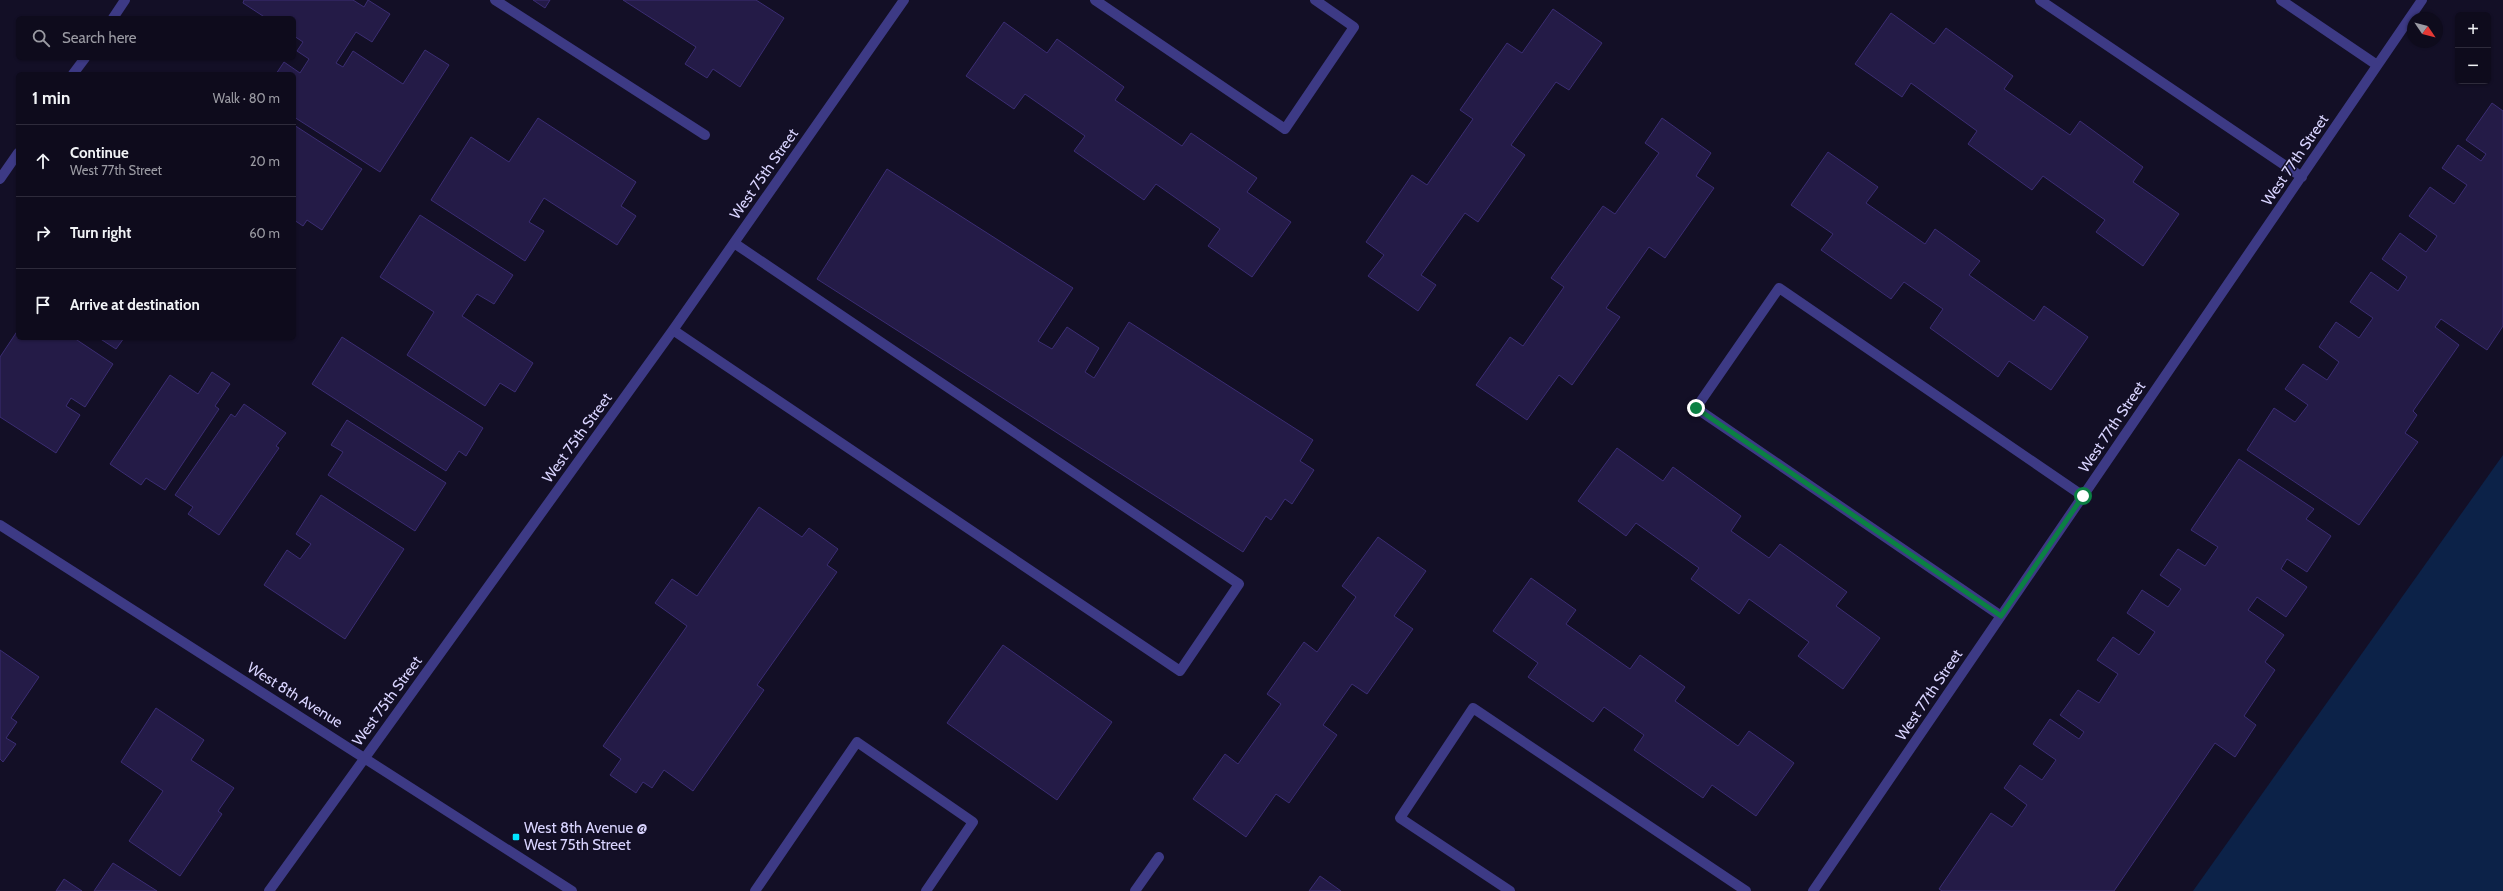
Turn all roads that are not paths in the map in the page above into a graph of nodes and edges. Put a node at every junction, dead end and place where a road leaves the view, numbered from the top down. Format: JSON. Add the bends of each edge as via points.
{"nodes":[{"id":1,"x":125,"y":0,"type":"edge"},
{"id":2,"x":495,"y":0,"type":"edge"},
{"id":3,"x":904,"y":0,"type":"edge"},
{"id":4,"x":1095,"y":0,"type":"edge"},
{"id":5,"x":1314,"y":0,"type":"edge"},
{"id":6,"x":2040,"y":0,"type":"edge"},
{"id":7,"x":2281,"y":0,"type":"edge"},
{"id":8,"x":2422,"y":0,"type":"edge"},
{"id":9,"x":114,"y":16,"type":"edge"},
{"id":10,"x":84,"y":60,"type":"edge"},
{"id":11,"x":2378,"y":65,"type":"junction"},
{"id":12,"x":75,"y":72,"type":"edge"},
{"id":13,"x":704,"y":135,"type":"dead end"},
{"id":14,"x":16,"y":156,"type":"edge"},
{"id":15,"x":2302,"y":177,"type":"junction"},
{"id":16,"x":0,"y":179,"type":"edge"},
{"id":17,"x":734,"y":243,"type":"junction"},
{"id":18,"x":673,"y":330,"type":"junction"},
{"id":19,"x":2083,"y":496,"type":"junction"},
{"id":20,"x":0,"y":525,"type":"edge"},
{"id":21,"x":2001,"y":616,"type":"junction"},
{"id":22,"x":365,"y":757,"type":"junction"},
{"id":23,"x":1159,"y":857,"type":"dead end"},
{"id":24,"x":270,"y":891,"type":"edge"},
{"id":25,"x":572,"y":891,"type":"edge"},
{"id":26,"x":755,"y":891,"type":"edge"},
{"id":27,"x":926,"y":891,"type":"edge"},
{"id":28,"x":1135,"y":891,"type":"edge"},
{"id":29,"x":1510,"y":891,"type":"edge"},
{"id":30,"x":1746,"y":891,"type":"edge"},
{"id":31,"x":1813,"y":891,"type":"edge"}],
"edges":[{"from":1,"to":9,"type":"street"},
{"from":2,"to":13,"type":"street"},
{"from":3,"to":17,"type":"street","name":"West 75th Street"},
{"from":4,"to":5,"type":"street","via":[[1285,129],[1354,27]]},
{"from":6,"to":15,"type":"street"},
{"from":7,"to":11,"type":"street"},
{"from":8,"to":11,"type":"street","name":"West 77th Street"},
{"from":10,"to":12,"type":"street"},
{"from":11,"to":15,"type":"street","name":"West 77th Street"},
{"from":14,"to":16,"type":"street"},
{"from":15,"to":19,"type":"street","name":"West 77th Street"},
{"from":17,"to":18,"type":"street","name":"West 75th Street"},
{"from":17,"to":18,"type":"street","via":[[1239,584],[1180,671]]},
{"from":18,"to":22,"type":"street","name":"West 75th Street"},
{"from":19,"to":21,"type":"street","name":"West 77th Street"},
{"from":19,"to":21,"type":"street","via":[[1779,288],[1696,408]]},
{"from":20,"to":22,"type":"street","name":"West 8th Avenue"},
{"from":21,"to":31,"type":"street","name":"West 77th Street"},
{"from":22,"to":24,"type":"street","name":"West 75th Street"},
{"from":22,"to":25,"type":"street","name":"West 8th Avenue"},
{"from":23,"to":28,"type":"street"},
{"from":26,"to":27,"type":"street","via":[[857,742],[973,822]]},
{"from":29,"to":30,"type":"street","via":[[1400,818],[1473,708]]}]}
